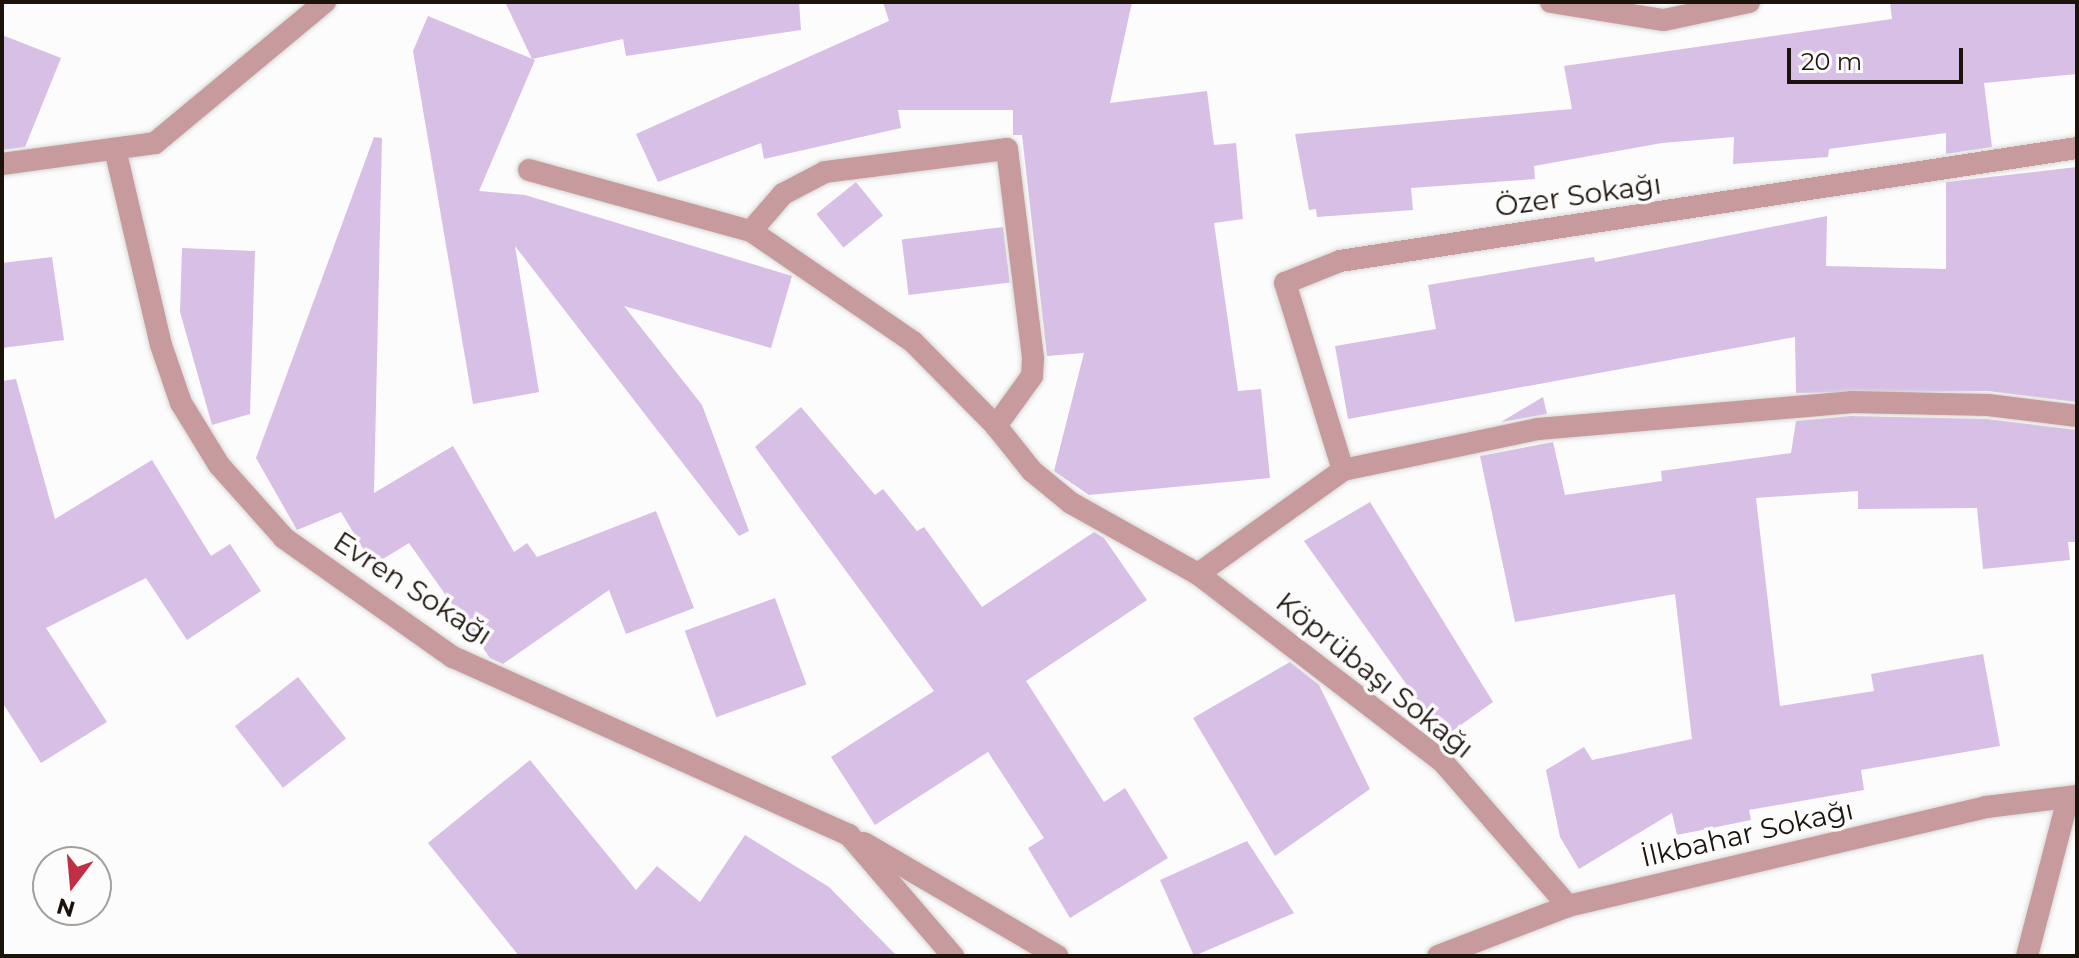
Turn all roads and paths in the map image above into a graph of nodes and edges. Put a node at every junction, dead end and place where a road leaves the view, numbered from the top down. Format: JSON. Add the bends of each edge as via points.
{"nodes":[{"id":1,"x":325,"y":2,"type":"edge"},
{"id":2,"x":1551,"y":2,"type":"edge"},
{"id":3,"x":1749,"y":2,"type":"edge"},
{"id":4,"x":2077,"y":148,"type":"edge"},
{"id":5,"x":115,"y":149,"type":"junction"},
{"id":6,"x":2,"y":164,"type":"edge"},
{"id":7,"x":529,"y":170,"type":"dead end"},
{"id":8,"x":751,"y":231,"type":"junction"},
{"id":9,"x":2077,"y":416,"type":"edge"},
{"id":10,"x":996,"y":426,"type":"junction"},
{"id":11,"x":1343,"y":470,"type":"junction"},
{"id":12,"x":1198,"y":574,"type":"junction"},
{"id":13,"x":2074,"y":802,"type":"edge"},
{"id":14,"x":849,"y":835,"type":"junction"},
{"id":15,"x":1568,"y":906,"type":"junction"},
{"id":16,"x":953,"y":956,"type":"edge"},
{"id":17,"x":1057,"y":956,"type":"edge"},
{"id":18,"x":1438,"y":956,"type":"edge"},
{"id":19,"x":2027,"y":956,"type":"edge"}],
"edges":[{"from":1,"to":5,"type":"street","via":[[155,143]]},
{"from":2,"to":3,"type":"street","via":[[1664,20]]},
{"from":4,"to":11,"type":"street","name":"Özer Sokağı","via":[[1340,261],[1285,283]]},
{"from":5,"to":6,"type":"street"},
{"from":5,"to":14,"type":"street","name":"Evren Sokağı","via":[[161,345],[181,403],[219,465],[284,538],[453,657]]},
{"from":7,"to":8,"type":"street","name":"Köprübaşı Sokağı"},
{"from":8,"to":10,"type":"street","name":"Köprübaşı Sokağı","via":[[913,342]]},
{"from":8,"to":10,"type":"street","via":[[783,194],[825,172],[1007,149],[1033,358],[1032,376]]},
{"from":9,"to":11,"type":"street","via":[[1988,405],[1851,402],[1702,412],[1538,429]]},
{"from":10,"to":12,"type":"street","name":"Köprübaşı Sokağı","via":[[1032,471],[1071,503]]},
{"from":11,"to":12,"type":"street"},
{"from":12,"to":15,"type":"street","name":"Köprübaşı Sokağı","via":[[1443,762]]},
{"from":13,"to":15,"type":"street","name":"İlkbahar Sokağı","via":[[1986,807]]},
{"from":13,"to":19,"type":"street"},
{"from":14,"to":16,"type":"street","name":"Evren Sokağı"},
{"from":14,"to":17,"type":"street"},
{"from":15,"to":18,"type":"street","name":"İlkbahar Sokağı"}]}
